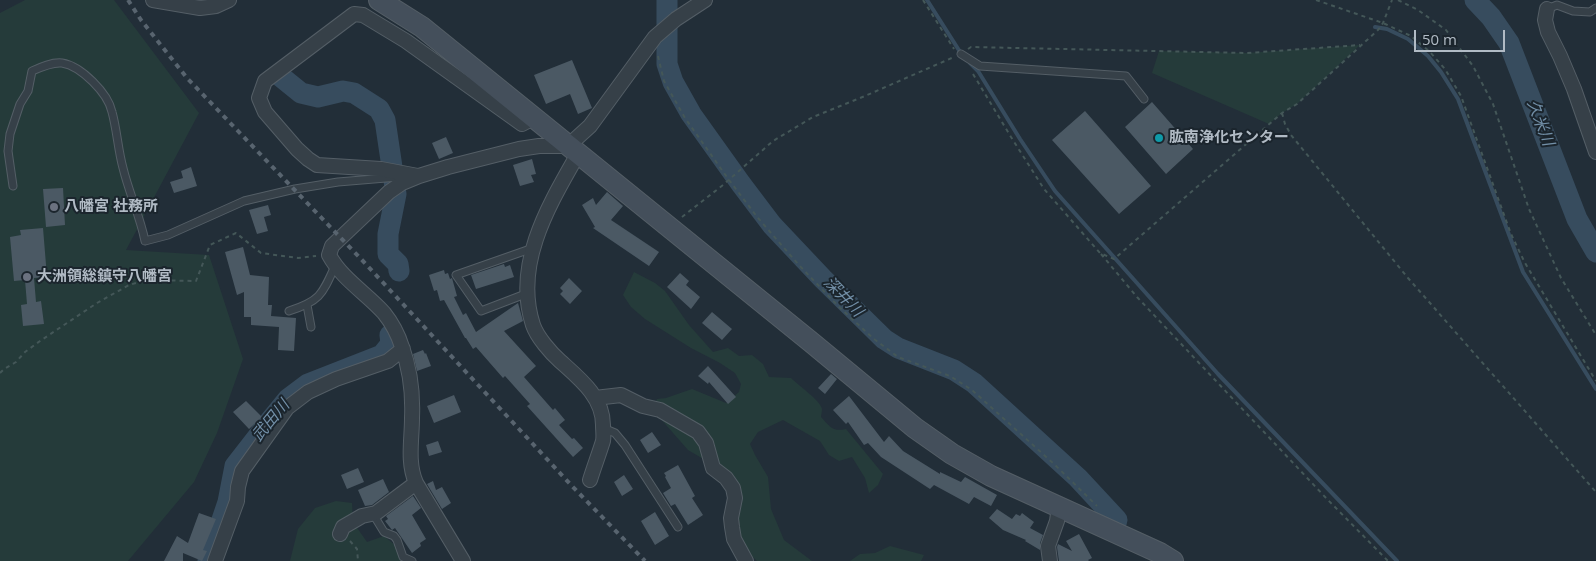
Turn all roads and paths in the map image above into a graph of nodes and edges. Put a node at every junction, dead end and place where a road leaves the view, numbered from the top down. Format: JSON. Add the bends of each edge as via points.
{"nodes":[{"id":1,"x":153,"y":0,"type":"edge"},
{"id":2,"x":229,"y":0,"type":"edge"},
{"id":3,"x":379,"y":0,"type":"edge"},
{"id":4,"x":705,"y":0,"type":"edge"},
{"id":5,"x":923,"y":0,"type":"edge"},
{"id":6,"x":1316,"y":0,"type":"edge"},
{"id":7,"x":1392,"y":0,"type":"edge"},
{"id":8,"x":1398,"y":0,"type":"edge"},
{"id":9,"x":1547,"y":8,"type":"joint"},
{"id":10,"x":1596,"y":8,"type":"edge"},
{"id":11,"x":1383,"y":23,"type":"junction"},
{"id":12,"x":659,"y":33,"type":"junction"},
{"id":13,"x":1360,"y":45,"type":"junction"},
{"id":14,"x":961,"y":54,"type":"junction"},
{"id":15,"x":1144,"y":99,"type":"dead end"},
{"id":16,"x":1282,"y":113,"type":"junction"},
{"id":17,"x":535,"y":117,"type":"junction"},
{"id":18,"x":573,"y":150,"type":"junction"},
{"id":19,"x":1596,"y":152,"type":"edge"},
{"id":20,"x":418,"y":176,"type":"junction"},
{"id":21,"x":730,"y":180,"type":"junction"},
{"id":22,"x":13,"y":186,"type":"dead end"},
{"id":23,"x":669,"y":227,"type":"junction"},
{"id":24,"x":534,"y":248,"type":"junction"},
{"id":25,"x":1100,"y":252,"type":"junction"},
{"id":26,"x":332,"y":260,"type":"junction"},
{"id":27,"x":528,"y":293,"type":"junction"},
{"id":28,"x":308,"y":305,"type":"junction"},
{"id":29,"x":289,"y":311,"type":"dead end"},
{"id":30,"x":311,"y":327,"type":"dead end"},
{"id":31,"x":1596,"y":335,"type":"edge"},
{"id":32,"x":403,"y":349,"type":"junction"},
{"id":33,"x":0,"y":373,"type":"edge"},
{"id":34,"x":1596,"y":381,"type":"edge"},
{"id":35,"x":595,"y":398,"type":"junction"},
{"id":36,"x":603,"y":427,"type":"junction"},
{"id":37,"x":590,"y":480,"type":"dead end"},
{"id":38,"x":416,"y":483,"type":"junction"},
{"id":39,"x":1596,"y":492,"type":"edge"},
{"id":40,"x":1058,"y":507,"type":"junction"},
{"id":41,"x":1099,"y":508,"type":"dead end"},
{"id":42,"x":373,"y":514,"type":"junction"},
{"id":43,"x":678,"y":527,"type":"dead end"},
{"id":44,"x":340,"y":534,"type":"joint"},
{"id":45,"x":215,"y":561,"type":"edge"},
{"id":46,"x":358,"y":561,"type":"edge"},
{"id":47,"x":412,"y":561,"type":"edge"},
{"id":48,"x":463,"y":561,"type":"edge"},
{"id":49,"x":746,"y":561,"type":"edge"},
{"id":50,"x":1050,"y":561,"type":"edge"},
{"id":51,"x":1173,"y":561,"type":"edge"},
{"id":52,"x":1388,"y":561,"type":"edge"}],
"edges":[{"from":1,"to":2,"type":"street","via":[[200,8]]},
{"from":3,"to":17,"type":"street","via":[[422,27]]},
{"from":4,"to":12,"type":"street"},
{"from":5,"to":14,"type":"path","via":[[954,50]]},
{"from":6,"to":11,"type":"path"},
{"from":7,"to":11,"type":"path"},
{"from":8,"to":31,"type":"path","via":[[1446,30],[1473,66],[1492,104],[1529,209],[1561,278]]},
{"from":9,"to":10,"type":"lane","via":[[1557,5],[1573,11],[1590,12]]},
{"from":9,"to":19,"type":"street","via":[[1548,32],[1574,89]]},
{"from":11,"to":13,"type":"path"},
{"from":11,"to":34,"type":"path","via":[[1411,36],[1430,52],[1461,96],[1511,234]]},
{"from":12,"to":18,"type":"street"},
{"from":12,"to":21,"type":"path","via":[[658,60],[664,81],[685,118]]},
{"from":13,"to":14,"type":"path","via":[[1247,53],[971,47]]},
{"from":13,"to":16,"type":"path"},
{"from":14,"to":15,"type":"lane","via":[[980,66],[1126,76]]},
{"from":14,"to":21,"type":"path","via":[[813,117],[773,141]]},
{"from":14,"to":25,"type":"path","via":[[1044,189]]},
{"from":16,"to":25,"type":"path","via":[[1114,259]]},
{"from":16,"to":39,"type":"path","via":[[1291,136],[1408,278]]},
{"from":17,"to":18,"type":"street"},
{"from":17,"to":20,"type":"street","via":[[522,124],[406,40],[363,15],[354,14],[265,81],[259,98],[265,112],[317,165],[381,169]]},
{"from":18,"to":20,"type":"street","via":[[539,146],[519,149]]},
{"from":18,"to":23,"type":"street"},
{"from":18,"to":24,"type":"street","via":[[542,219]]},
{"from":20,"to":22,"type":"lane","via":[[338,182],[269,195],[244,201],[168,235],[145,241],[123,168],[112,109],[91,80],[79,70],[61,63],[32,71],[28,91],[10,134],[8,152]]},
{"from":20,"to":26,"type":"street","via":[[389,192],[332,246]]},
{"from":21,"to":23,"type":"path"},
{"from":21,"to":41,"type":"path","via":[[798,264],[874,340],[898,357],[950,376],[972,390]]},
{"from":23,"to":40,"type":"street","via":[[915,428],[952,454]]},
{"from":24,"to":27,"type":"street","via":[[527,277]]},
{"from":24,"to":27,"type":"lane","via":[[456,275],[481,311]]},
{"from":25,"to":52,"type":"path","via":[[1144,304]]},
{"from":26,"to":28,"type":"lane","via":[[324,291]]},
{"from":26,"to":32,"type":"street","via":[[384,313],[396,330]]},
{"from":26,"to":33,"type":"path","via":[[262,253],[236,233],[210,245],[196,281],[148,280],[129,285],[40,341]]},
{"from":27,"to":35,"type":"street","via":[[533,326],[550,352],[589,388]]},
{"from":28,"to":29,"type":"lane"},
{"from":28,"to":30,"type":"lane"},
{"from":32,"to":38,"type":"street","via":[[410,379],[410,454]]},
{"from":32,"to":45,"type":"street","via":[[388,361],[308,392],[287,408],[242,471],[237,501]]},
{"from":35,"to":36,"type":"street","via":[[600,404]]},
{"from":35,"to":49,"type":"street","via":[[621,395],[660,410],[698,432],[706,443],[713,468],[733,488],[735,498],[731,518],[734,539]]},
{"from":36,"to":37,"type":"street","via":[[603,439]]},
{"from":36,"to":43,"type":"lane","via":[[615,433],[625,445]]},
{"from":38,"to":42,"type":"street"},
{"from":38,"to":48,"type":"street"},
{"from":40,"to":50,"type":"street","via":[[1057,521],[1048,546]]},
{"from":40,"to":51,"type":"street"},
{"from":42,"to":44,"type":"street","via":[[351,521],[342,527]]},
{"from":42,"to":47,"type":"lane","via":[[384,532],[398,540],[403,557]]},
{"from":44,"to":46,"type":"path","via":[[357,548]]}]}
